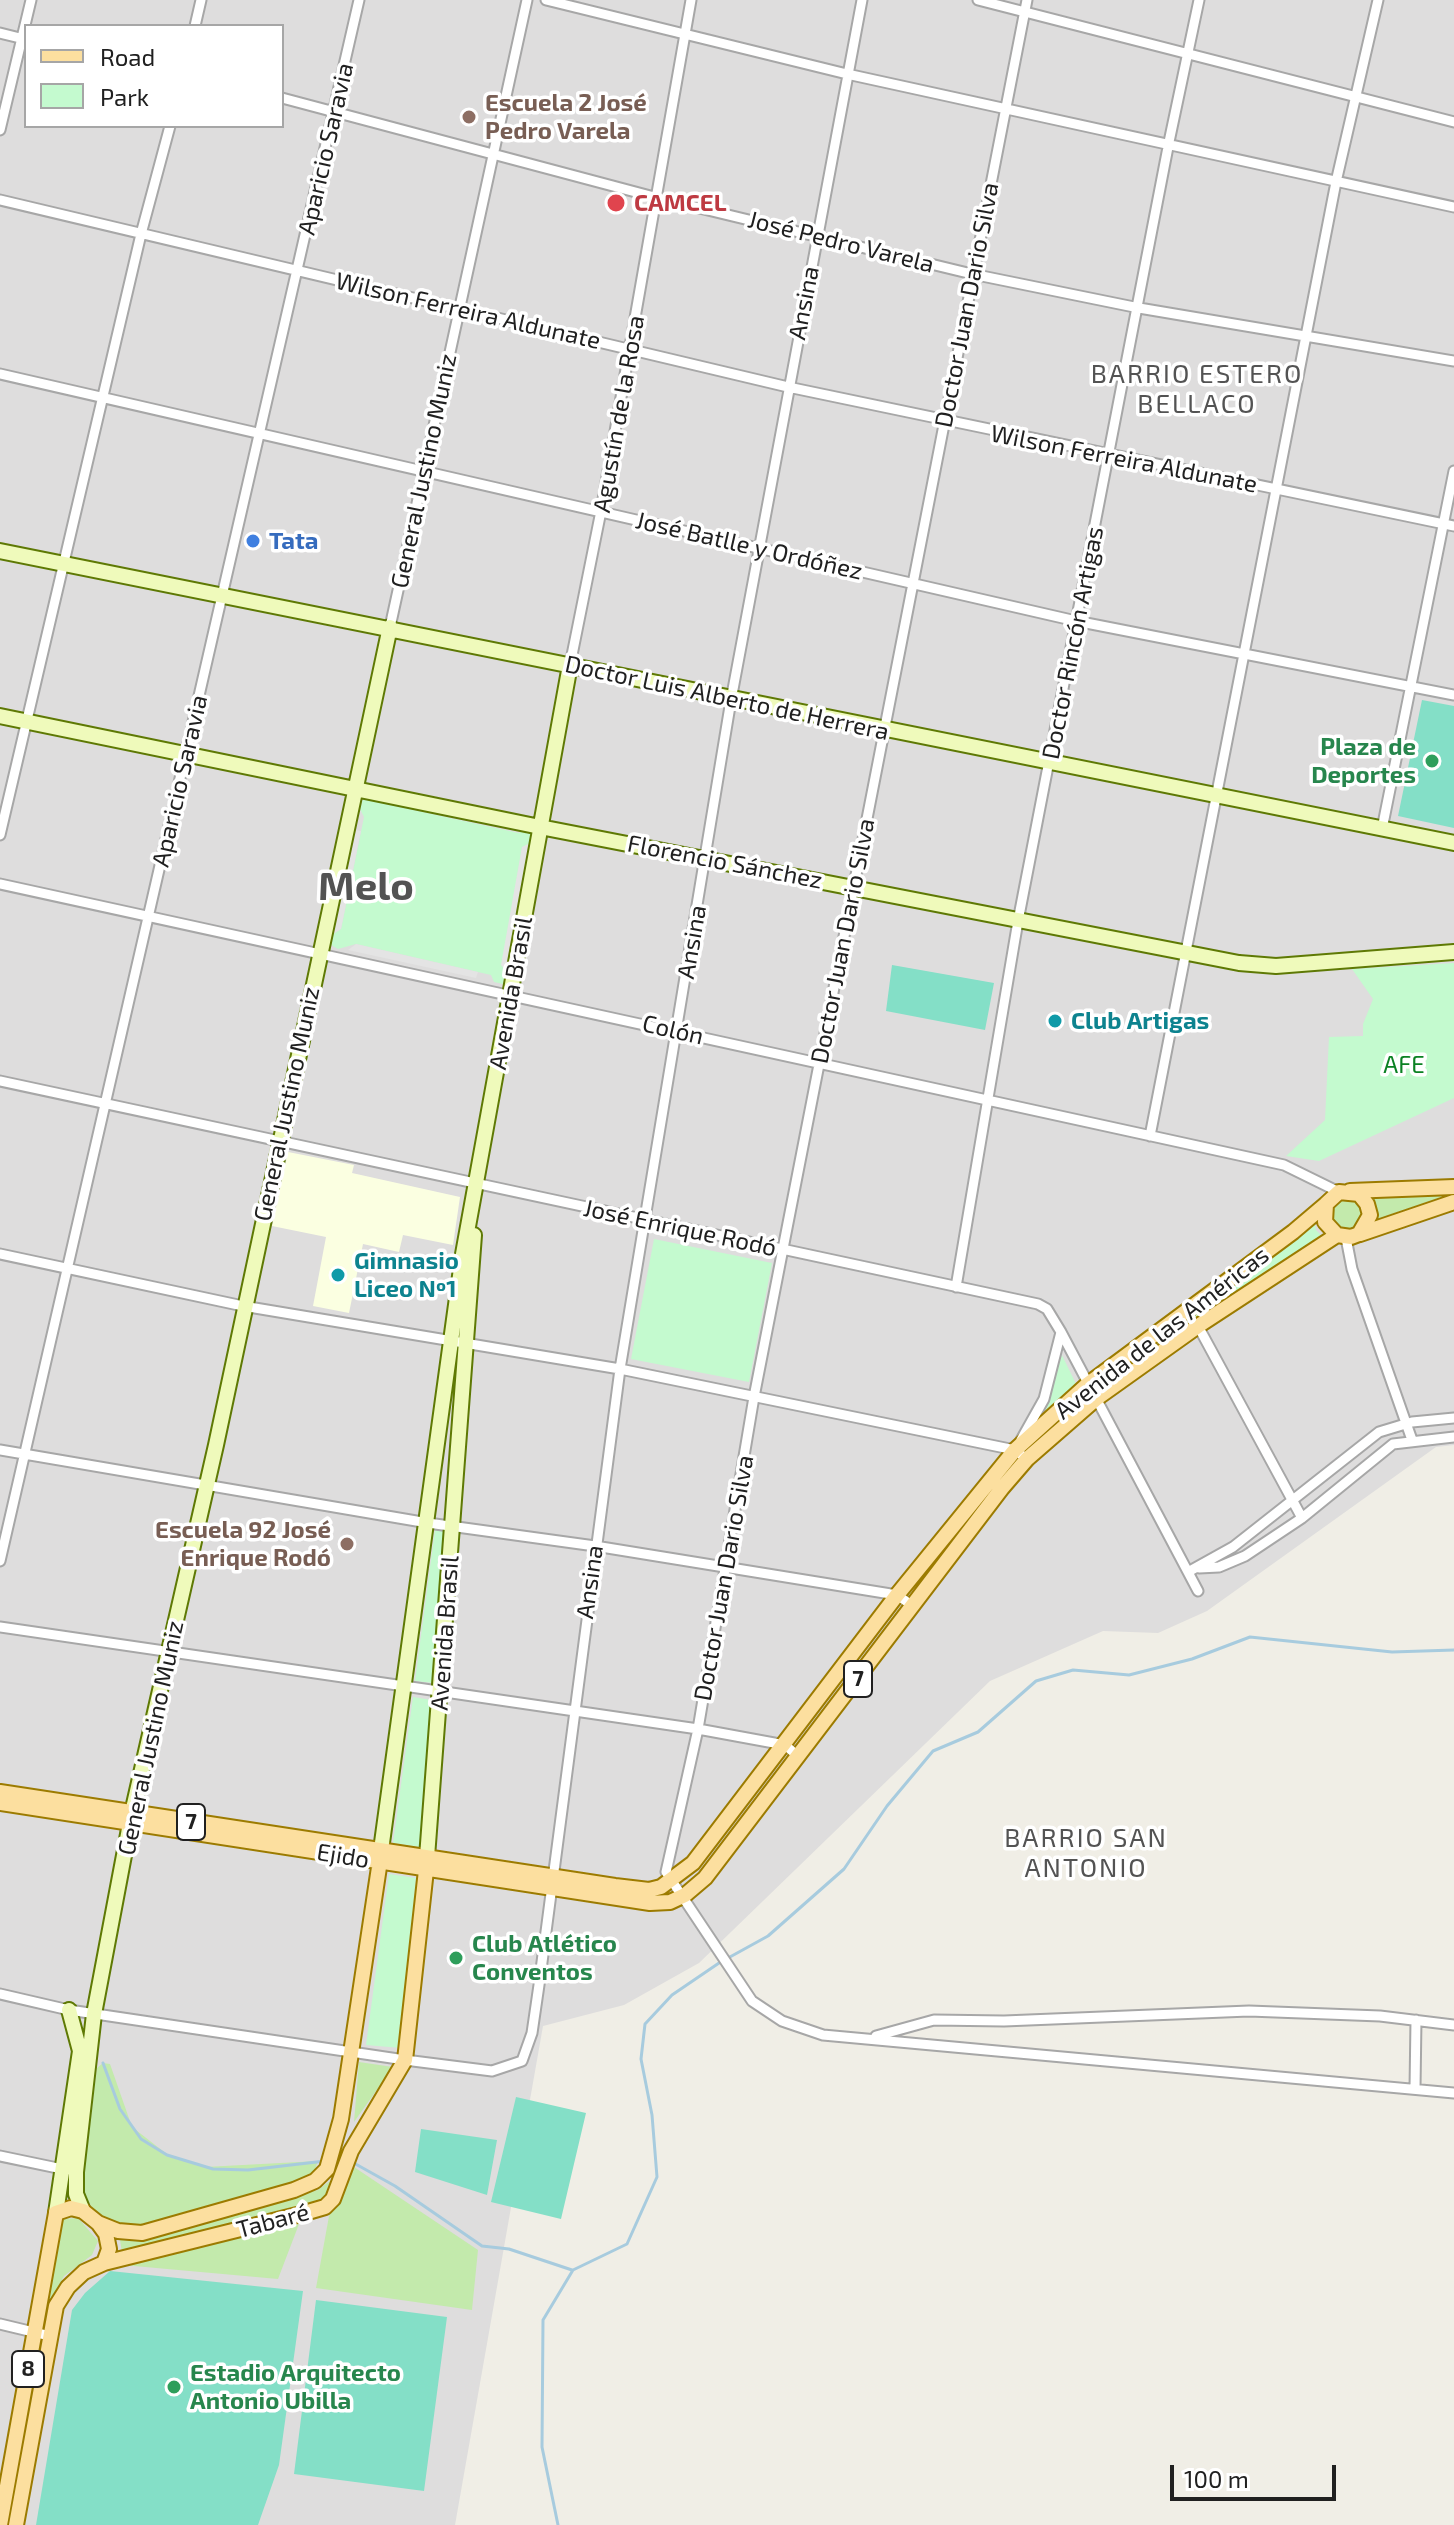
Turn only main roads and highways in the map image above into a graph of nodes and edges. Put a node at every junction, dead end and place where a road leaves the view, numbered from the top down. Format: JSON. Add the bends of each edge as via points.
{"nodes":[{"id":1,"x":1454,"y":1187,"type":"edge"},
{"id":2,"x":1344,"y":1192,"type":"junction"},
{"id":3,"x":1454,"y":1202,"type":"edge"},
{"id":4,"x":1326,"y":1204,"type":"junction"},
{"id":5,"x":1347,"y":1236,"type":"junction"},
{"id":6,"x":1021,"y":1455,"type":"junction"},
{"id":7,"x":0,"y":1792,"type":"edge"},
{"id":8,"x":0,"y":1803,"type":"edge"},
{"id":9,"x":131,"y":1819,"type":"junction"},
{"id":10,"x":380,"y":1856,"type":"junction"},
{"id":11,"x":427,"y":1863,"type":"junction"},
{"id":12,"x":674,"y":1880,"type":"joint"},
{"id":13,"x":551,"y":1882,"type":"junction"},
{"id":14,"x":685,"y":1895,"type":"joint"},
{"id":15,"x":352,"y":2053,"type":"joint"},
{"id":16,"x":405,"y":2060,"type":"joint"},
{"id":17,"x":98,"y":2223,"type":"junction"},
{"id":18,"x":104,"y":2263,"type":"junction"},
{"id":19,"x":3,"y":2491,"type":"edge"},
{"id":20,"x":0,"y":2525,"type":"edge"},
{"id":21,"x":16,"y":2525,"type":"edge"}],
"edges":[{"from":1,"to":2,"type":"main road"},
{"from":2,"to":4,"type":"main road","name":"Avenida de las Américas"},
{"from":2,"to":5,"type":"main road","via":[[1362,1197],[1369,1207],[1368,1223]]},
{"from":3,"to":5,"type":"main road","name":"Avenida de las Américas","number":"7"},
{"from":4,"to":5,"type":"main road","via":[[1325,1222]]},
{"from":4,"to":6,"type":"main road","name":"Avenida de las Américas","number":"7","via":[[1088,1384]]},
{"from":5,"to":6,"type":"main road","name":"Avenida de las Américas","number":"7","via":[[1198,1326]]},
{"from":6,"to":12,"type":"main road","name":"Avenida de las Américas","number":"7","via":[[897,1595],[693,1863]]},
{"from":6,"to":14,"type":"main road","name":"Avenida de las Américas","number":"7","via":[[799,1757],[705,1878]]},
{"from":7,"to":9,"type":"main road","name":"Ejido","number":"7"},
{"from":8,"to":9,"type":"main road","name":"Ejido","number":"7"},
{"from":9,"to":10,"type":"main road","name":"Ejido","number":"7"},
{"from":10,"to":11,"type":"main road","name":"Ejido","number":"7"},
{"from":10,"to":15,"type":"main road","name":"Avenida Brasil"},
{"from":11,"to":13,"type":"main road","name":"Ejido","number":"7"},
{"from":11,"to":16,"type":"main road","name":"Avenida Brasil","number":"8"},
{"from":12,"to":13,"type":"main road","name":"Ejido","number":"7","via":[[649,1890]]},
{"from":13,"to":14,"type":"main road","name":"Ejido","number":"7","via":[[650,1903]]},
{"from":15,"to":17,"type":"main road","name":"Tabaré","via":[[336,2145],[327,2169],[315,2181],[142,2233]]},
{"from":16,"to":18,"type":"main road","name":"Tabaré","number":"8","via":[[325,2207]]},
{"from":17,"to":18,"type":"main road","via":[[109,2249]]},
{"from":17,"to":19,"type":"main road","number":"8","via":[[71,2208],[56,2213]]},
{"from":18,"to":21,"type":"main road","number":"8","via":[[84,2272],[56,2306]]},
{"from":19,"to":20,"type":"main road","number":"8"}]}
